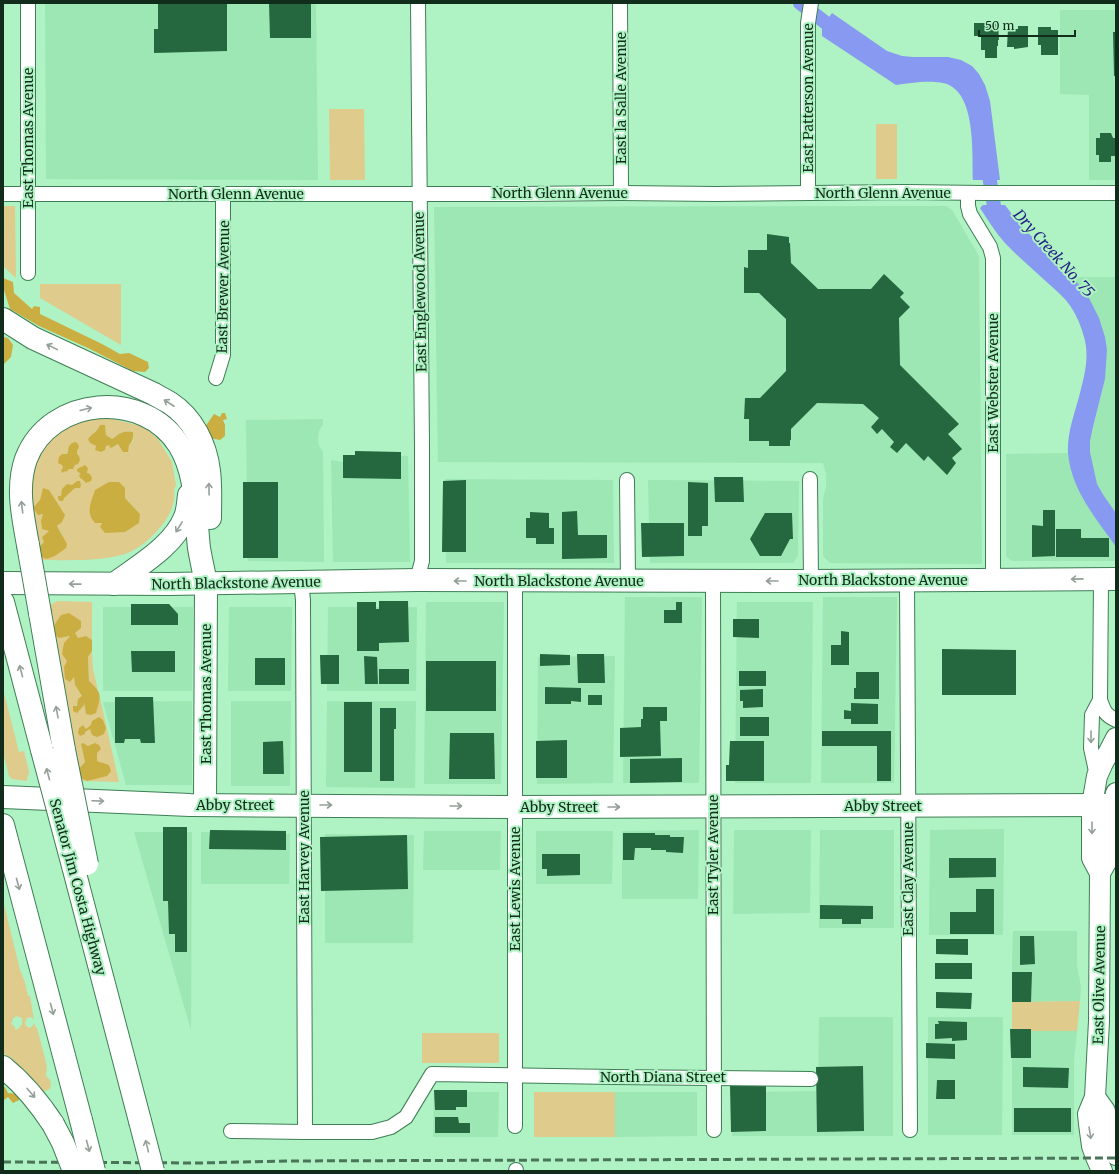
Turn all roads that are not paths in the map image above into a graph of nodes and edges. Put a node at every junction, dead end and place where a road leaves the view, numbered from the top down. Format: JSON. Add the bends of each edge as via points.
{"nodes":[{"id":1,"x":28,"y":3,"type":"edge"},
{"id":2,"x":418,"y":3,"type":"edge"},
{"id":3,"x":620,"y":3,"type":"edge"},
{"id":4,"x":810,"y":9,"type":"edge"},
{"id":5,"x":621,"y":193,"type":"junction"},
{"id":6,"x":808,"y":193,"type":"junction"},
{"id":7,"x":968,"y":193,"type":"junction"},
{"id":8,"x":1116,"y":193,"type":"edge"},
{"id":9,"x":3,"y":194,"type":"edge"},
{"id":10,"x":28,"y":194,"type":"junction"},
{"id":11,"x":223,"y":194,"type":"junction"},
{"id":12,"x":419,"y":194,"type":"junction"},
{"id":13,"x":28,"y":273,"type":"dead end"},
{"id":14,"x":3,"y":320,"type":"edge"},
{"id":15,"x":216,"y":378,"type":"dead end"},
{"id":16,"x":187,"y":462,"type":"junction"},
{"id":17,"x":810,"y":479,"type":"dead end"},
{"id":18,"x":627,"y":480,"type":"dead end"},
{"id":19,"x":1109,"y":579,"type":"edge"},
{"id":20,"x":417,"y":580,"type":"junction"},
{"id":21,"x":712,"y":580,"type":"junction"},
{"id":22,"x":907,"y":580,"type":"junction"},
{"id":23,"x":993,"y":580,"type":"junction"},
{"id":24,"x":515,"y":581,"type":"junction"},
{"id":25,"x":628,"y":581,"type":"junction"},
{"id":26,"x":811,"y":581,"type":"junction"},
{"id":27,"x":301,"y":582,"type":"junction"},
{"id":28,"x":3,"y":583,"type":"edge"},
{"id":29,"x":114,"y":584,"type":"junction"},
{"id":30,"x":206,"y":584,"type":"junction"},
{"id":31,"x":3,"y":602,"type":"edge"},
{"id":32,"x":1100,"y":700,"type":"junction"},
{"id":33,"x":1116,"y":720,"type":"edge"},
{"id":34,"x":1116,"y":738,"type":"edge"},
{"id":35,"x":1097,"y":776,"type":"junction"},
{"id":36,"x":3,"y":797,"type":"edge"},
{"id":37,"x":1109,"y":802,"type":"edge"},
{"id":38,"x":205,"y":804,"type":"junction"},
{"id":39,"x":304,"y":805,"type":"junction"},
{"id":40,"x":713,"y":806,"type":"junction"},
{"id":41,"x":908,"y":806,"type":"junction"},
{"id":42,"x":515,"y":807,"type":"junction"},
{"id":43,"x":3,"y":825,"type":"edge"},
{"id":44,"x":80,"y":866,"type":"junction"},
{"id":45,"x":3,"y":1067,"type":"edge"},
{"id":46,"x":515,"y":1075,"type":"junction"},
{"id":47,"x":713,"y":1077,"type":"junction"},
{"id":48,"x":811,"y":1078,"type":"dead end"},
{"id":49,"x":1095,"y":1097,"type":"junction"},
{"id":50,"x":515,"y":1126,"type":"dead end"},
{"id":51,"x":231,"y":1130,"type":"dead end"},
{"id":52,"x":714,"y":1130,"type":"dead end"},
{"id":53,"x":910,"y":1130,"type":"dead end"},
{"id":54,"x":305,"y":1132,"type":"junction"},
{"id":55,"x":1116,"y":1155,"type":"edge"},
{"id":56,"x":1101,"y":1170,"type":"edge"},
{"id":57,"x":74,"y":1171,"type":"edge"},
{"id":58,"x":94,"y":1171,"type":"edge"},
{"id":59,"x":153,"y":1171,"type":"edge"}],
"edges":[{"from":1,"to":10,"type":"street","name":"East Thomas Avenue"},
{"from":2,"to":12,"type":"street","name":"East Englewood Avenue"},
{"from":3,"to":5,"type":"street","name":"East la Salle Avenue"},
{"from":4,"to":6,"type":"street","name":"East Patterson Avenue"},
{"from":5,"to":6,"type":"street","name":"North Glenn Avenue"},
{"from":5,"to":12,"type":"street","name":"North Glenn Avenue"},
{"from":6,"to":7,"type":"street","name":"North Glenn Avenue"},
{"from":7,"to":8,"type":"street","name":"North Glenn Avenue"},
{"from":7,"to":23,"type":"street","name":"East Webster Avenue","via":[[970,214],[990,247],[993,258]]},
{"from":9,"to":10,"type":"street","name":"North Glenn Avenue"},
{"from":10,"to":11,"type":"street","name":"North Glenn Avenue"},
{"from":10,"to":13,"type":"street","name":"East Thomas Avenue"},
{"from":11,"to":12,"type":"street","name":"North Glenn Avenue"},
{"from":11,"to":15,"type":"street","name":"East Brewer Avenue","via":[[223,355]]},
{"from":12,"to":20,"type":"street","name":"East Englewood Avenue","via":[[422,561]]},
{"from":30,"to":14,"type":"main road","one_way":true,"via":[[211,548],[209,471],[203,444],[191,423],[184,414],[154,394],[33,338]]},
{"from":16,"to":29,"type":"main road","one_way":true,"via":[[188,506],[179,528],[160,549]]},
{"from":16,"to":30,"type":"main road","via":[[195,496]]},
{"from":44,"to":16,"type":"main road","one_way":true,"bridge":true,"via":[[64,750],[21,503],[22,475],[32,446],[49,426],[74,412],[100,406],[121,408],[153,420],[170,434]]},
{"from":17,"to":26,"type":"street"},
{"from":18,"to":25,"type":"street"},
{"from":19,"to":23,"type":"main road","name":"North Blackstone Avenue","one_way":true},
{"from":19,"to":32,"type":"street"},
{"from":24,"to":20,"type":"main road","name":"North Blackstone Avenue","one_way":true},
{"from":20,"to":27,"type":"main road","name":"North Blackstone Avenue"},
{"from":21,"to":25,"type":"main road","name":"North Blackstone Avenue"},
{"from":26,"to":21,"type":"main road","name":"North Blackstone Avenue","one_way":true},
{"from":21,"to":40,"type":"street","name":"East Tyler Avenue"},
{"from":22,"to":23,"type":"main road","name":"North Blackstone Avenue"},
{"from":22,"to":26,"type":"main road","name":"North Blackstone Avenue"},
{"from":22,"to":41,"type":"street","name":"East Clay Avenue"},
{"from":24,"to":25,"type":"main road","name":"North Blackstone Avenue"},
{"from":24,"to":42,"type":"street","name":"East Lewis Avenue"},
{"from":27,"to":30,"type":"main road","name":"North Blackstone Avenue"},
{"from":27,"to":39,"type":"street","name":"East Harvey Avenue"},
{"from":29,"to":28,"type":"main road","name":"North Blackstone Avenue","one_way":true},
{"from":29,"to":30,"type":"main road","name":"North Blackstone Avenue"},
{"from":30,"to":38,"type":"main road","name":"East Thomas Avenue"},
{"from":44,"to":31,"type":"main road","name":"Senator Jim Costa Highway","one_way":true,"bridge":true,"via":[[42,750]]},
{"from":32,"to":33,"type":"street","via":[[1104,712]]},
{"from":32,"to":35,"type":"street","one_way":true,"via":[[1092,715],[1091,748]]},
{"from":34,"to":35,"type":"main road","name":"East Olive Avenue"},
{"from":35,"to":37,"type":"main road","name":"East Olive Avenue"},
{"from":36,"to":38,"type":"main road","name":"Abby Street","one_way":true},
{"from":37,"to":41,"type":"main road","name":"Abby Street"},
{"from":37,"to":49,"type":"main road","name":"East Olive Avenue","via":[[1092,858],[1100,873],[1100,1003]]},
{"from":38,"to":39,"type":"main road","name":"Abby Street"},
{"from":39,"to":42,"type":"main road","name":"Abby Street","one_way":true},
{"from":39,"to":54,"type":"street","name":"East Harvey Avenue"},
{"from":40,"to":41,"type":"main road","name":"Abby Street"},
{"from":42,"to":40,"type":"main road","name":"Abby Street","one_way":true},
{"from":40,"to":47,"type":"street","name":"East Tyler Avenue"},
{"from":41,"to":53,"type":"street","name":"East Clay Avenue"},
{"from":42,"to":46,"type":"street","name":"East Lewis Avenue"},
{"from":43,"to":58,"type":"main road","one_way":true,"bridge":true},
{"from":59,"to":44,"type":"main road","name":"Senator Jim Costa Highway","one_way":true,"bridge":true},
{"from":45,"to":57,"type":"main road","one_way":true,"bridge":true,"via":[[18,1079],[41,1105],[63,1143]]},
{"from":46,"to":47,"type":"street","name":"North Diana Street"},
{"from":46,"to":50,"type":"street","name":"East Lewis Avenue"},
{"from":46,"to":54,"type":"street","via":[[432,1074],[406,1117],[391,1127],[372,1132]]},
{"from":47,"to":48,"type":"street","name":"North Diana Street"},
{"from":47,"to":52,"type":"street","name":"East Tyler Avenue"},
{"from":49,"to":55,"type":"main road","via":[[1105,1111],[1108,1133]]},
{"from":49,"to":56,"type":"main road","name":"East Olive Avenue","one_way":true,"via":[[1088,1114],[1092,1146]]},
{"from":51,"to":54,"type":"street"}]}
